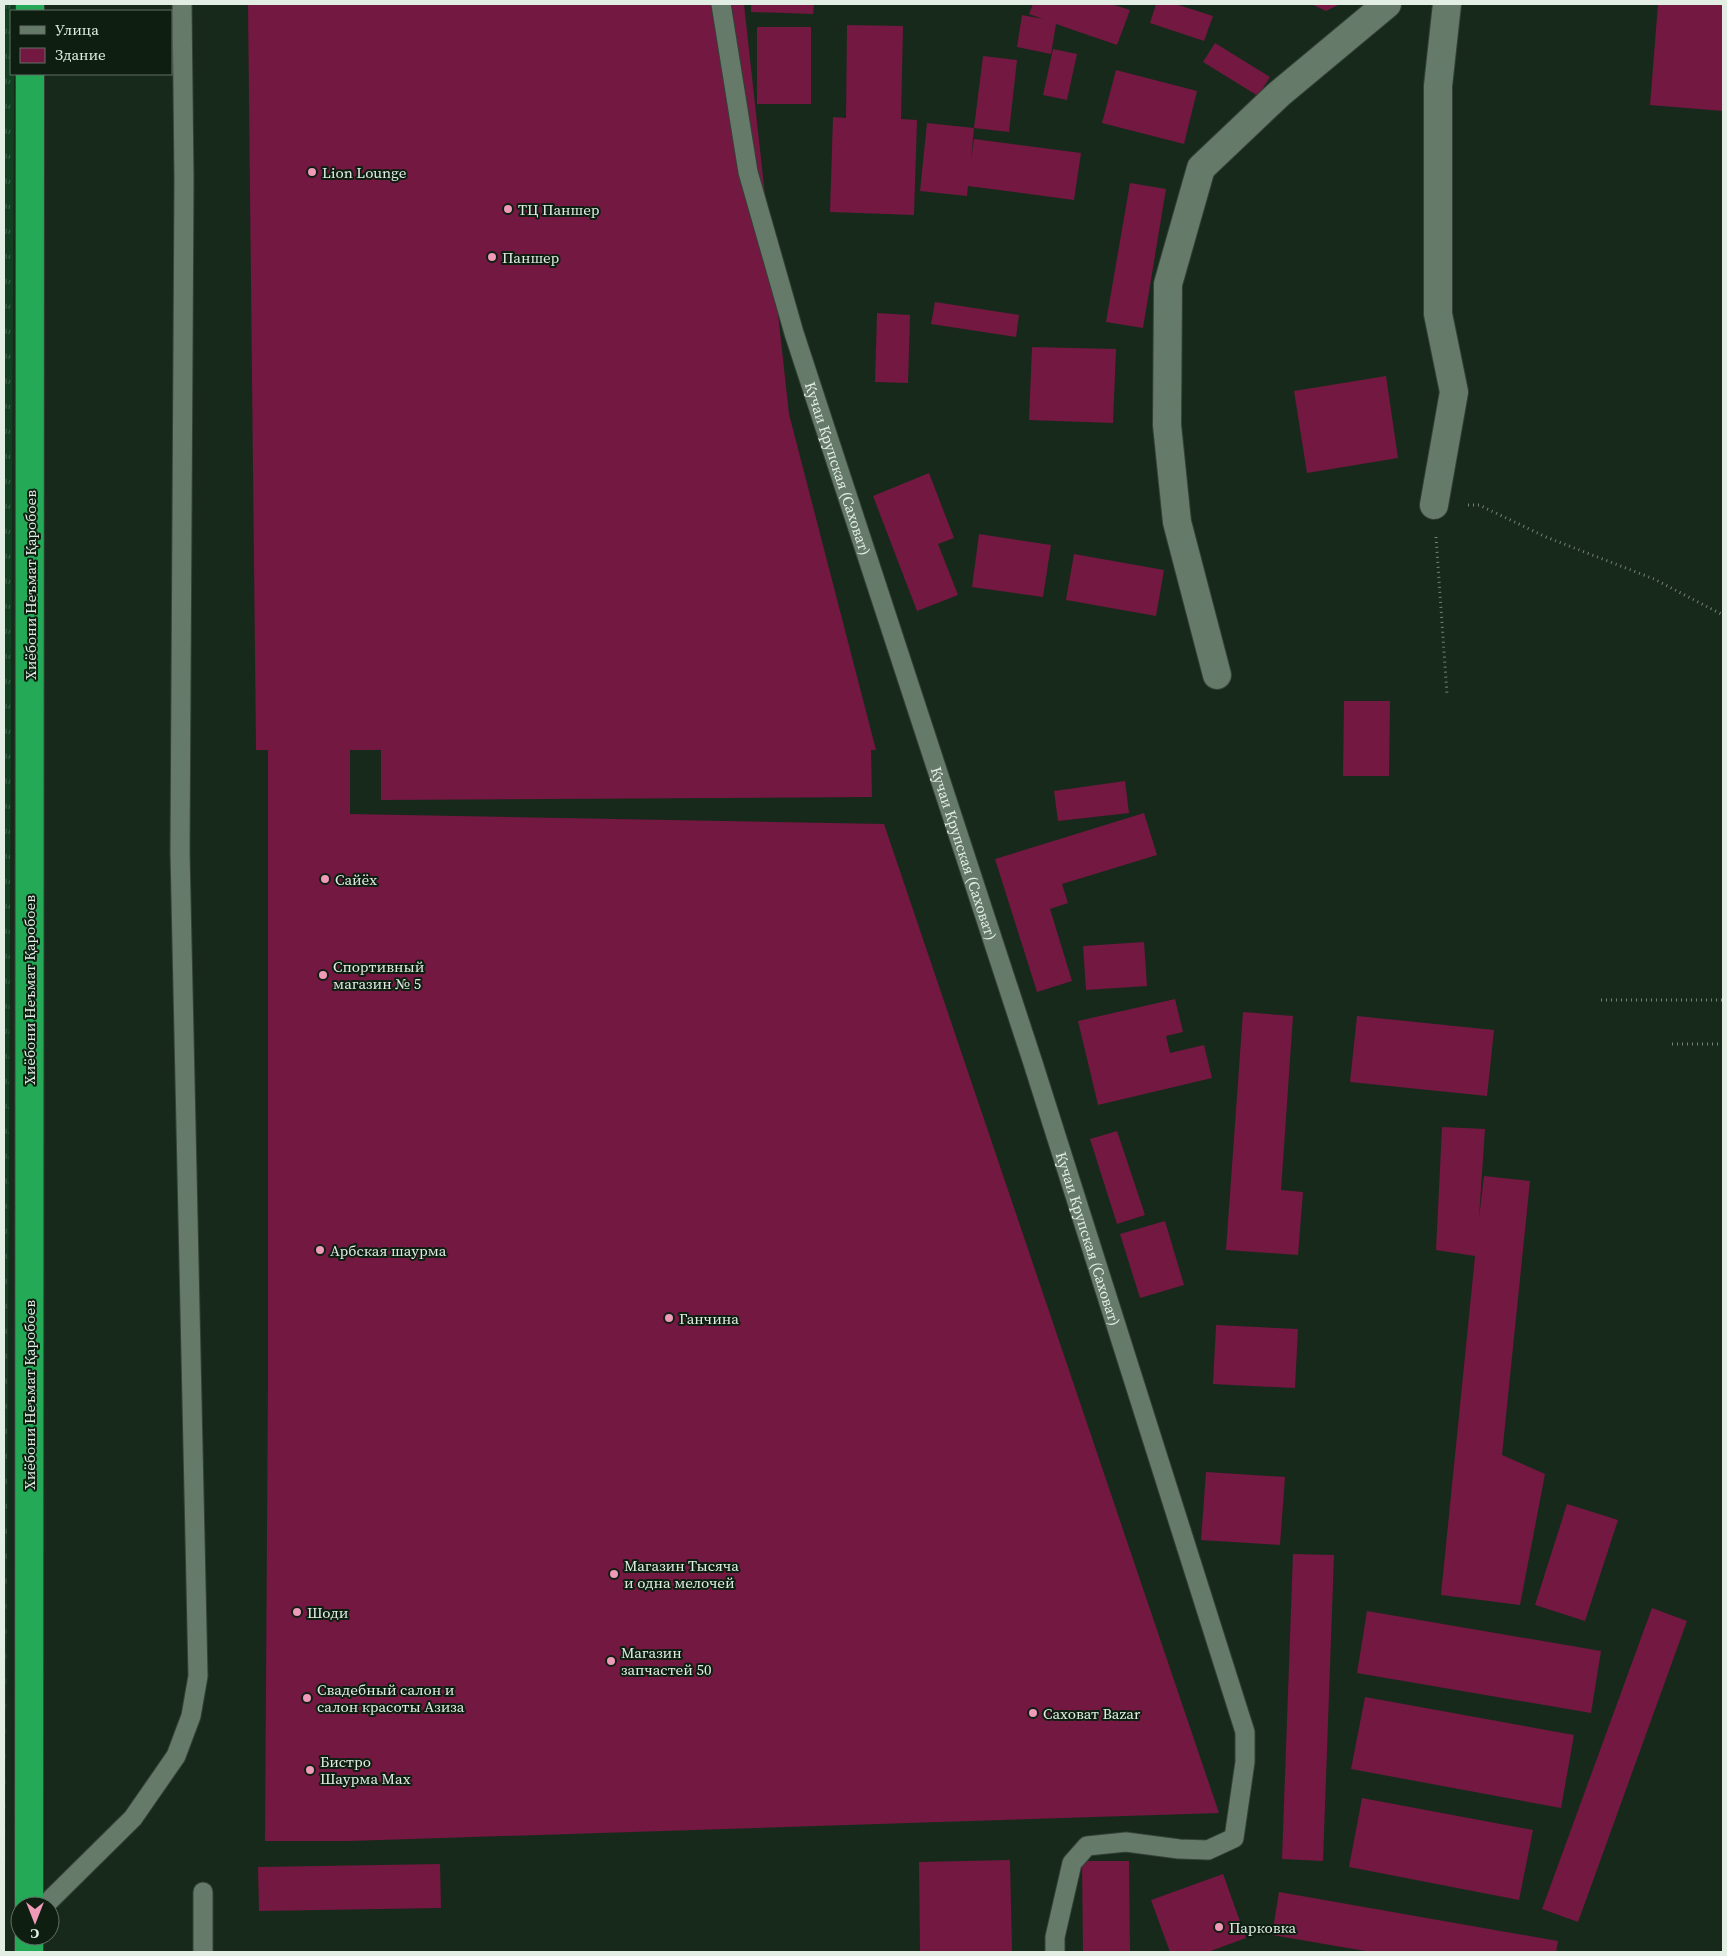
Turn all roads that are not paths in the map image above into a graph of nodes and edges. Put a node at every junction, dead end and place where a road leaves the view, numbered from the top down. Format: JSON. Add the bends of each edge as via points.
{"nodes":[{"id":1,"x":182,"y":4,"type":"edge"},
{"id":2,"x":721,"y":4,"type":"edge"},
{"id":3,"x":1387,"y":4,"type":"edge"},
{"id":4,"x":1447,"y":4,"type":"edge"},
{"id":5,"x":30,"y":75,"type":"edge"},
{"id":6,"x":1434,"y":505,"type":"road end"},
{"id":7,"x":1217,"y":675,"type":"dead end"},
{"id":8,"x":203,"y":1892,"type":"dead end"},
{"id":9,"x":29,"y":1896,"type":"edge"},
{"id":10,"x":54,"y":1896,"type":"edge"},
{"id":11,"x":204,"y":1952,"type":"edge"},
{"id":12,"x":1055,"y":1952,"type":"edge"}],
"edges":[{"from":1,"to":10,"type":"lane","via":[[180,852],[198,1676],[192,1716],[176,1756],[133,1818]]},
{"from":2,"to":12,"type":"lane","name":"Кучаи Крупская (Саховат)","via":[[748,172],[794,333],[1030,1054],[1244,1732],[1244,1762],[1234,1838],[1208,1850],[1126,1842],[1087,1846],[1072,1862],[1055,1937]]},
{"from":3,"to":7,"type":"street","via":[[1279,94],[1201,168],[1168,284],[1167,424],[1177,522]]},
{"from":4,"to":6,"type":"street","via":[[1438,86],[1438,314],[1454,392]]},
{"from":5,"to":9,"type":"highway","name":"Хиёбони Неъмат Қаробоев"},
{"from":8,"to":11,"type":"lane"}]}
